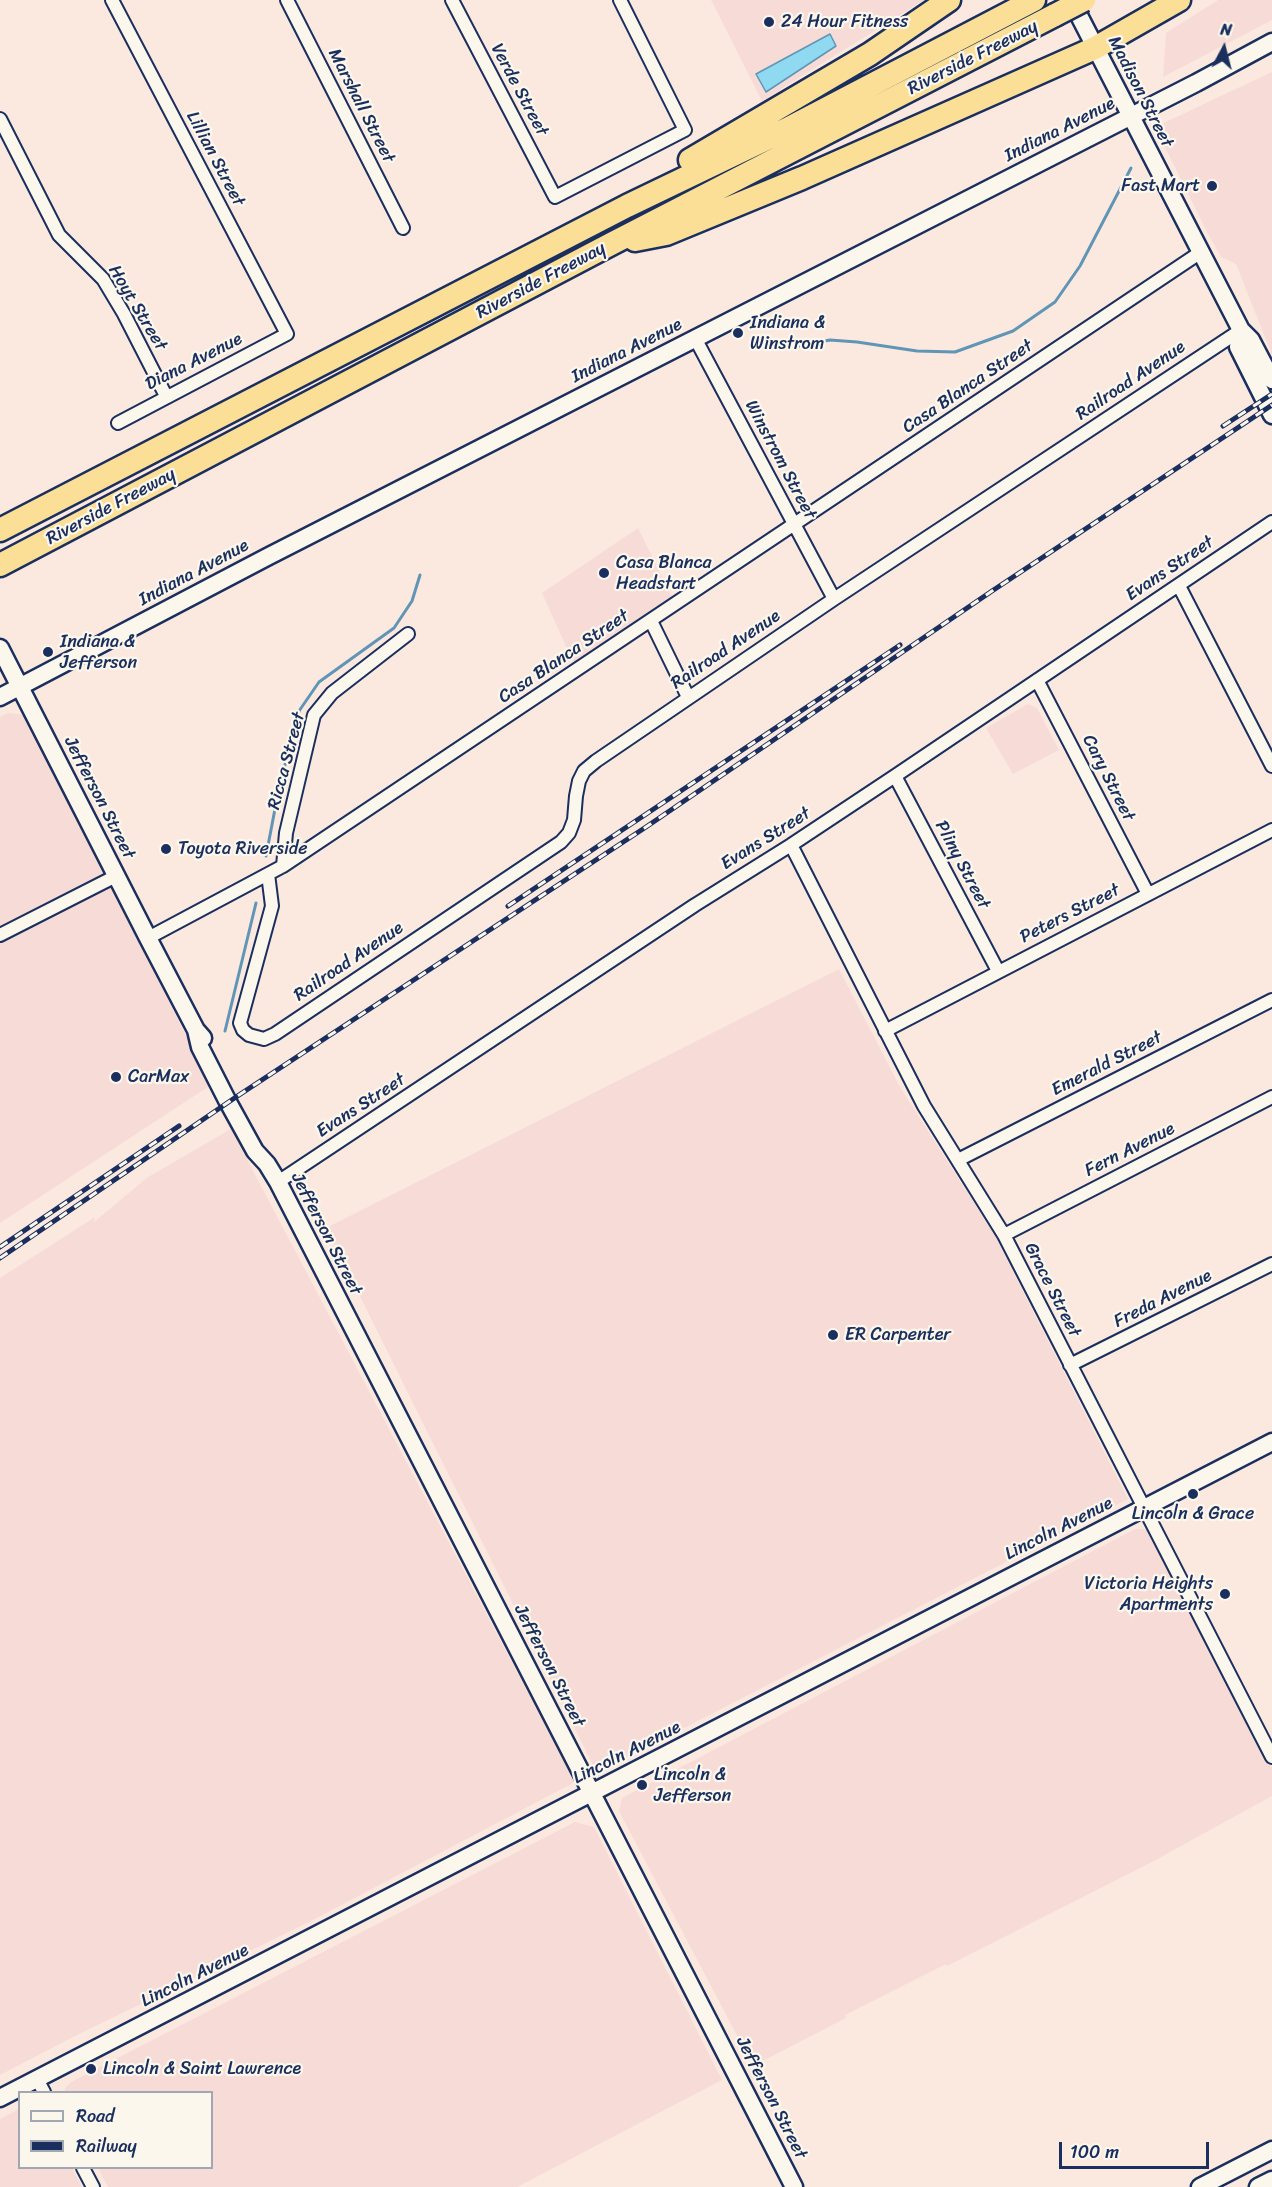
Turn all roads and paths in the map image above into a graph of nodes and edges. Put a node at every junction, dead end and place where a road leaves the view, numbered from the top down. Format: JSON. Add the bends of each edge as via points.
{"nodes":[{"id":1,"x":112,"y":0,"type":"edge"},
{"id":2,"x":287,"y":0,"type":"edge"},
{"id":3,"x":452,"y":0,"type":"edge"},
{"id":4,"x":620,"y":0,"type":"edge"},
{"id":5,"x":949,"y":0,"type":"edge"},
{"id":6,"x":1034,"y":0,"type":"edge"},
{"id":7,"x":1084,"y":0,"type":"edge"},
{"id":8,"x":1179,"y":0,"type":"edge"},
{"id":9,"x":1063,"y":8,"type":"edge"},
{"id":10,"x":1272,"y":42,"type":"edge"},
{"id":11,"x":1095,"y":48,"type":"junction"},
{"id":12,"x":1131,"y":116,"type":"junction"},
{"id":13,"x":0,"y":119,"type":"edge"},
{"id":14,"x":627,"y":206,"type":"junction"},
{"id":15,"x":403,"y":228,"type":"dead end"},
{"id":16,"x":611,"y":244,"type":"junction"},
{"id":17,"x":1201,"y":252,"type":"junction"},
{"id":18,"x":1240,"y":330,"type":"junction"},
{"id":19,"x":287,"y":334,"type":"joint"},
{"id":20,"x":695,"y":338,"type":"junction"},
{"id":21,"x":1272,"y":380,"type":"edge"},
{"id":22,"x":166,"y":396,"type":"junction"},
{"id":23,"x":1272,"y":415,"type":"edge"},
{"id":24,"x":118,"y":423,"type":"dead end"},
{"id":25,"x":1272,"y":522,"type":"edge"},
{"id":26,"x":794,"y":525,"type":"junction"},
{"id":27,"x":0,"y":530,"type":"edge"},
{"id":28,"x":0,"y":565,"type":"edge"},
{"id":29,"x":1179,"y":586,"type":"junction"},
{"id":30,"x":834,"y":598,"type":"junction"},
{"id":31,"x":651,"y":621,"type":"junction"},
{"id":32,"x":408,"y":634,"type":"dead end"},
{"id":33,"x":0,"y":648,"type":"edge"},
{"id":34,"x":1037,"y":680,"type":"junction"},
{"id":35,"x":20,"y":687,"type":"junction"},
{"id":36,"x":0,"y":697,"type":"edge"},
{"id":37,"x":688,"y":697,"type":"junction"},
{"id":38,"x":1272,"y":766,"type":"edge"},
{"id":39,"x":895,"y":776,"type":"junction"},
{"id":40,"x":1272,"y":830,"type":"edge"},
{"id":41,"x":791,"y":845,"type":"junction"},
{"id":42,"x":283,"y":866,"type":"junction"},
{"id":43,"x":268,"y":874,"type":"junction"},
{"id":44,"x":116,"y":876,"type":"junction"},
{"id":45,"x":1148,"y":894,"type":"junction"},
{"id":46,"x":0,"y":935,"type":"edge"},
{"id":47,"x":148,"y":938,"type":"junction"},
{"id":48,"x":998,"y":971,"type":"junction"},
{"id":49,"x":1272,"y":1000,"type":"edge"},
{"id":50,"x":885,"y":1031,"type":"junction"},
{"id":51,"x":1272,"y":1097,"type":"edge"},
{"id":52,"x":958,"y":1160,"type":"junction"},
{"id":53,"x":278,"y":1182,"type":"junction"},
{"id":54,"x":1004,"y":1235,"type":"junction"},
{"id":55,"x":1272,"y":1264,"type":"edge"},
{"id":56,"x":1070,"y":1365,"type":"junction"},
{"id":57,"x":1272,"y":1442,"type":"edge"},
{"id":58,"x":1144,"y":1507,"type":"junction"},
{"id":59,"x":1272,"y":1757,"type":"edge"},
{"id":60,"x":592,"y":1793,"type":"junction"},
{"id":61,"x":40,"y":2086,"type":"edge"},
{"id":62,"x":23,"y":2091,"type":"edge"},
{"id":63,"x":18,"y":2093,"type":"edge"},
{"id":64,"x":0,"y":2098,"type":"edge"},
{"id":65,"x":1272,"y":2150,"type":"edge"},
{"id":66,"x":83,"y":2169,"type":"edge"},
{"id":67,"x":1272,"y":2180,"type":"edge"},
{"id":68,"x":93,"y":2187,"type":"edge"},
{"id":69,"x":794,"y":2187,"type":"edge"},
{"id":70,"x":1200,"y":2187,"type":"edge"},
{"id":71,"x":1258,"y":2187,"type":"edge"}],
"edges":[{"from":1,"to":19,"type":"street","name":"Lillian Street"},
{"from":2,"to":15,"type":"street","name":"Marshall Street"},
{"from":3,"to":4,"type":"street","name":"Verde Street","via":[[555,197],[685,130]]},
{"from":5,"to":14,"type":"highway","via":[[870,54],[645,186]]},
{"from":6,"to":14,"type":"highway","name":"Riverside Freeway","via":[[787,129]]},
{"from":7,"to":9,"type":"highway","name":"Riverside Freeway","bridge":true},
{"from":8,"to":11,"type":"highway"},
{"from":9,"to":11,"type":"street","name":"Madison Street"},
{"from":9,"to":16,"type":"highway","name":"Riverside Freeway"},
{"from":10,"to":12,"type":"street","name":"Indiana Avenue"},
{"from":11,"to":12,"type":"street","name":"Madison Street"},
{"from":11,"to":16,"type":"highway","via":[[676,230]]},
{"from":12,"to":17,"type":"street","name":"Madison Street"},
{"from":12,"to":20,"type":"street","name":"Indiana Avenue"},
{"from":13,"to":22,"type":"street","name":"Hoyt Street","via":[[58,235],[103,279]]},
{"from":14,"to":27,"type":"highway","name":"Riverside Freeway"},
{"from":16,"to":28,"type":"highway","name":"Riverside Freeway"},
{"from":17,"to":18,"type":"street","name":"Madison Street"},
{"from":17,"to":26,"type":"street","name":"Casa Blanca Street"},
{"from":18,"to":21,"type":"street","name":"Madison Street","via":[[1251,340]]},
{"from":18,"to":23,"type":"street","name":"Madison Street","via":[[1238,347]]},
{"from":18,"to":30,"type":"street","name":"Railroad Avenue"},
{"from":19,"to":22,"type":"street","name":"Diana Avenue"},
{"from":20,"to":26,"type":"street","name":"Winstrom Street"},
{"from":20,"to":35,"type":"street","name":"Indiana Avenue"},
{"from":22,"to":24,"type":"street","name":"Diana Avenue"},
{"from":25,"to":29,"type":"street","name":"Evans Street"},
{"from":26,"to":30,"type":"street","name":"Winstrom Street"},
{"from":26,"to":31,"type":"street","name":"Casa Blanca Street"},
{"from":29,"to":34,"type":"street","name":"Evans Street"},
{"from":29,"to":38,"type":"street"},
{"from":30,"to":37,"type":"street","name":"Railroad Avenue"},
{"from":31,"to":37,"type":"street"},
{"from":31,"to":42,"type":"street","name":"Casa Blanca Street"},
{"from":32,"to":42,"type":"street","name":"Ricca Street","via":[[332,693],[314,715],[286,833]]},
{"from":33,"to":35,"type":"street","name":"Jefferson Street"},
{"from":34,"to":39,"type":"street","name":"Evans Street"},
{"from":34,"to":45,"type":"street","name":"Cary Street"},
{"from":35,"to":36,"type":"street","name":"Indiana Avenue"},
{"from":35,"to":44,"type":"street","name":"Jefferson Street"},
{"from":37,"to":43,"type":"street","name":"Railroad Avenue","via":[[584,771],[574,820],[561,842],[264,1039],[249,1035],[240,1023],[272,906]]},
{"from":39,"to":41,"type":"street","name":"Evans Street"},
{"from":39,"to":48,"type":"street","name":"Pliny Street"},
{"from":40,"to":45,"type":"street","name":"Peters Street"},
{"from":41,"to":50,"type":"street","name":"Grace Street"},
{"from":41,"to":53,"type":"street","name":"Evans Street"},
{"from":42,"to":43,"type":"street","name":"Casa Blanca Street"},
{"from":43,"to":47,"type":"street","name":"Casa Blanca Street"},
{"from":44,"to":46,"type":"street"},
{"from":44,"to":47,"type":"street","name":"Jefferson Street"},
{"from":45,"to":48,"type":"street","name":"Peters Street"},
{"from":47,"to":53,"type":"street","name":"Jefferson Street","via":[[228,1102],[255,1151]]},
{"from":48,"to":50,"type":"street","name":"Peters Street"},
{"from":49,"to":52,"type":"street","name":"Emerald Street"},
{"from":50,"to":52,"type":"street","name":"Grace Street"},
{"from":51,"to":54,"type":"street","name":"Fern Avenue"},
{"from":52,"to":54,"type":"street","name":"Grace Street"},
{"from":53,"to":60,"type":"street","name":"Jefferson Street"},
{"from":54,"to":56,"type":"street","name":"Grace Street"},
{"from":55,"to":56,"type":"street","name":"Freda Avenue"},
{"from":56,"to":58,"type":"street","name":"Grace Street"},
{"from":57,"to":58,"type":"street","name":"Lincoln Avenue"},
{"from":58,"to":59,"type":"street","name":"Grace Street"},
{"from":58,"to":60,"type":"street","name":"Lincoln Avenue"},
{"from":60,"to":61,"type":"street","name":"Lincoln Avenue"},
{"from":60,"to":69,"type":"street","name":"Jefferson Street"},
{"from":61,"to":62,"type":"street","name":"Lincoln Avenue"},
{"from":63,"to":64,"type":"street","name":"Lincoln Avenue"},
{"from":65,"to":70,"type":"street"},
{"from":66,"to":68,"type":"street"},
{"from":67,"to":71,"type":"street"}]}
